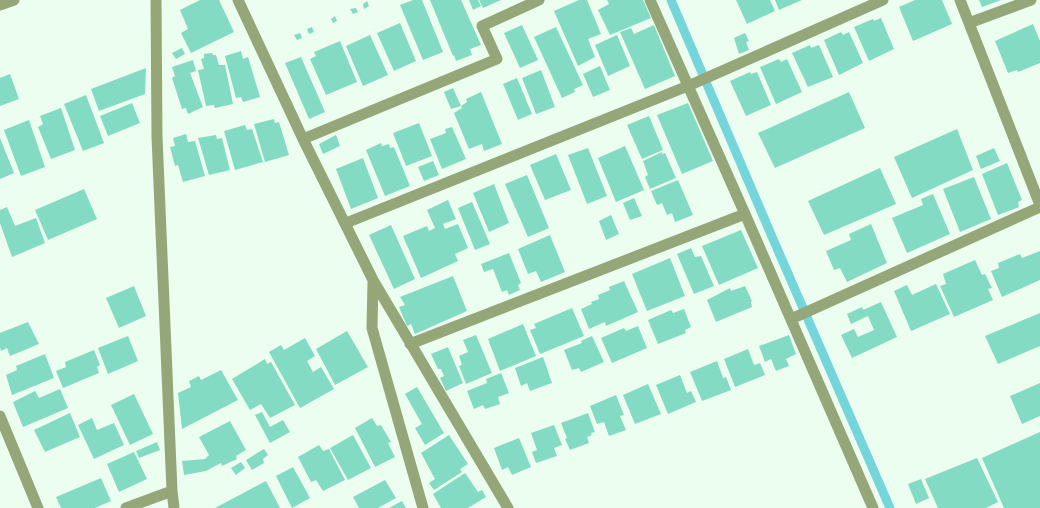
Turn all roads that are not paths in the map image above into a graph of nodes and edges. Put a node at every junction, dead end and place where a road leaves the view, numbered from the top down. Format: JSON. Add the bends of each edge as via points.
{"nodes":[{"id":1,"x":14,"y":0,"type":"edge"},
{"id":2,"x":156,"y":0,"type":"edge"},
{"id":3,"x":238,"y":0,"type":"edge"},
{"id":4,"x":539,"y":0,"type":"edge"},
{"id":5,"x":650,"y":0,"type":"edge"},
{"id":6,"x":883,"y":0,"type":"edge"},
{"id":7,"x":960,"y":0,"type":"edge"},
{"id":8,"x":1031,"y":0,"type":"edge"},
{"id":9,"x":0,"y":5,"type":"edge"},
{"id":10,"x":969,"y":23,"type":"junction"},
{"id":11,"x":688,"y":86,"type":"junction"},
{"id":12,"x":303,"y":139,"type":"junction"},
{"id":13,"x":1040,"y":206,"type":"edge"},
{"id":14,"x":745,"y":214,"type":"junction"},
{"id":15,"x":346,"y":223,"type":"junction"},
{"id":16,"x":373,"y":280,"type":"junction"},
{"id":17,"x":791,"y":319,"type":"junction"},
{"id":18,"x":410,"y":344,"type":"junction"},
{"id":19,"x":0,"y":416,"type":"edge"},
{"id":20,"x":172,"y":491,"type":"junction"},
{"id":21,"x":38,"y":508,"type":"edge"},
{"id":22,"x":126,"y":508,"type":"edge"},
{"id":23,"x":174,"y":508,"type":"edge"},
{"id":24,"x":423,"y":508,"type":"edge"},
{"id":25,"x":508,"y":508,"type":"edge"},
{"id":26,"x":873,"y":508,"type":"edge"}],
"edges":[{"from":1,"to":9,"type":"street"},
{"from":2,"to":20,"type":"street","via":[[157,137]]},
{"from":3,"to":12,"type":"street"},
{"from":4,"to":12,"type":"street","via":[[482,26],[497,59]]},
{"from":5,"to":11,"type":"street"},
{"from":6,"to":11,"type":"street"},
{"from":7,"to":10,"type":"street"},
{"from":8,"to":10,"type":"street"},
{"from":10,"to":13,"type":"street"},
{"from":11,"to":14,"type":"street"},
{"from":11,"to":15,"type":"street"},
{"from":12,"to":15,"type":"street"},
{"from":13,"to":17,"type":"street"},
{"from":14,"to":17,"type":"street"},
{"from":14,"to":18,"type":"street"},
{"from":15,"to":16,"type":"street"},
{"from":16,"to":18,"type":"street"},
{"from":16,"to":24,"type":"street","via":[[372,328]]},
{"from":17,"to":26,"type":"street"},
{"from":18,"to":25,"type":"street"},
{"from":19,"to":21,"type":"street"},
{"from":20,"to":22,"type":"street"},
{"from":20,"to":23,"type":"street"}]}
